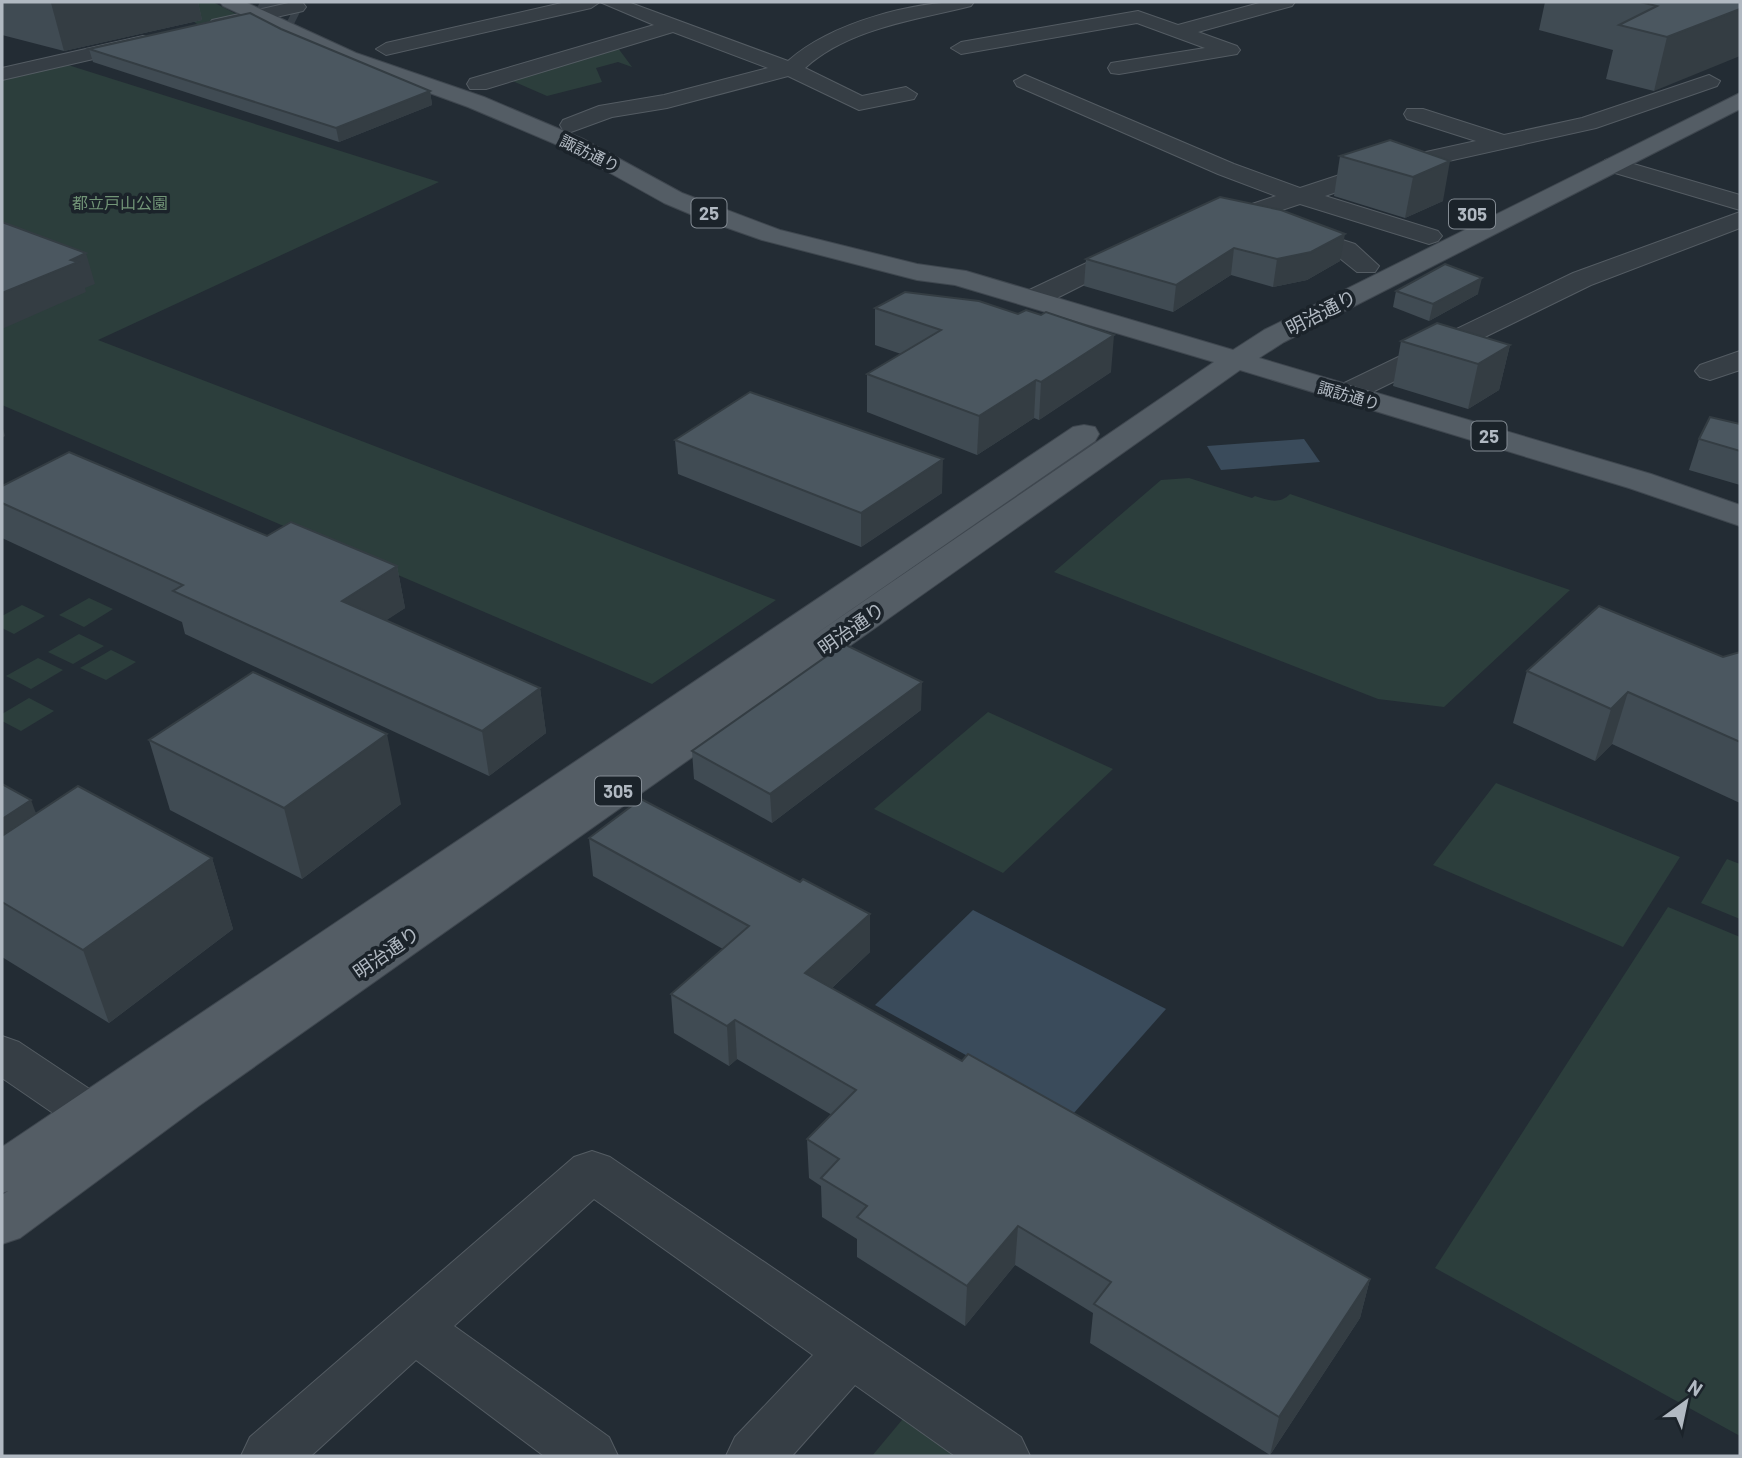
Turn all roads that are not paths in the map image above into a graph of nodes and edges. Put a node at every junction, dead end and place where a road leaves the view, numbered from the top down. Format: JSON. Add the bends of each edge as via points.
{"nodes":[{"id":1,"x":230,"y":2,"type":"edge"},
{"id":2,"x":591,"y":2,"type":"edge"},
{"id":3,"x":610,"y":2,"type":"edge"},
{"id":4,"x":964,"y":2,"type":"edge"},
{"id":5,"x":1285,"y":2,"type":"edge"},
{"id":6,"x":297,"y":11,"type":"edge"},
{"id":7,"x":257,"y":15,"type":"junction"},
{"id":8,"x":673,"y":26,"type":"junction"},
{"id":9,"x":196,"y":30,"type":"edge"},
{"id":10,"x":1177,"y":31,"type":"junction"},
{"id":11,"x":170,"y":36,"type":"edge"},
{"id":12,"x":378,"y":45,"type":"joint"},
{"id":13,"x":961,"y":48,"type":"dead end"},
{"id":14,"x":1118,"y":68,"type":"dead end"},
{"id":15,"x":791,"y":69,"type":"junction"},
{"id":16,"x":417,"y":72,"type":"junction"},
{"id":17,"x":2,"y":74,"type":"edge"},
{"id":18,"x":1740,"y":79,"type":"edge"},
{"id":19,"x":1026,"y":81,"type":"dead end"},
{"id":20,"x":1709,"y":81,"type":"edge"},
{"id":21,"x":477,"y":93,"type":"junction"},
{"id":22,"x":906,"y":94,"type":"dead end"},
{"id":23,"x":506,"y":95,"type":"junction"},
{"id":24,"x":1740,"y":100,"type":"edge"},
{"id":25,"x":1415,"y":114,"type":"dead end"},
{"id":26,"x":565,"y":128,"type":"junction"},
{"id":27,"x":1503,"y":142,"type":"junction"},
{"id":28,"x":1613,"y":164,"type":"junction"},
{"id":29,"x":1300,"y":196,"type":"junction"},
{"id":30,"x":1740,"y":203,"type":"edge"},
{"id":31,"x":1238,"y":213,"type":"junction"},
{"id":32,"x":1740,"y":219,"type":"edge"},
{"id":33,"x":1199,"y":220,"type":"edge"},
{"id":34,"x":1429,"y":236,"type":"junction"},
{"id":35,"x":1149,"y":242,"type":"edge"},
{"id":36,"x":1366,"y":266,"type":"junction"},
{"id":37,"x":1033,"y":299,"type":"junction"},
{"id":38,"x":1220,"y":355,"type":"junction"},
{"id":39,"x":1740,"y":360,"type":"edge"},
{"id":40,"x":1710,"y":371,"type":"dead end"},
{"id":41,"x":1345,"y":394,"type":"junction"},
{"id":42,"x":1740,"y":516,"type":"edge"},
{"id":43,"x":2,"y":1054,"type":"edge"},
{"id":44,"x":89,"y":1114,"type":"junction"},
{"id":45,"x":2,"y":1173,"type":"edge"},
{"id":46,"x":2,"y":1223,"type":"edge"},
{"id":47,"x":416,"y":1329,"type":"junction"},
{"id":48,"x":851,"y":1352,"type":"junction"},
{"id":49,"x":270,"y":1456,"type":"edge"},
{"id":50,"x":589,"y":1456,"type":"edge"},
{"id":51,"x":755,"y":1456,"type":"edge"},
{"id":52,"x":1001,"y":1456,"type":"edge"}],
"edges":[{"from":1,"to":7,"type":"main road","name":"諏訪通り","number":"25"},
{"from":2,"to":12,"type":"street"},
{"from":3,"to":8,"type":"street"},
{"from":4,"to":15,"type":"street","via":[[913,11],[811,52]]},
{"from":5,"to":10,"type":"street"},
{"from":6,"to":7,"type":"street"},
{"from":6,"to":16,"type":"main road","number":"25","via":[[344,44]]},
{"from":7,"to":9,"type":"street"},
{"from":7,"to":21,"type":"main road","name":"諏訪通り","number":"25","via":[[349,57]]},
{"from":8,"to":15,"type":"street"},
{"from":8,"to":21,"type":"street"},
{"from":10,"to":13,"type":"street","via":[[1138,17]]},
{"from":10,"to":14,"type":"street","via":[[1230,50]]},
{"from":11,"to":17,"type":"street"},
{"from":12,"to":21,"type":"main road","name":"諏訪通り","number":"25"},
{"from":15,"to":22,"type":"street","via":[[859,103]]},
{"from":15,"to":26,"type":"street","via":[[667,101],[607,111]]},
{"from":16,"to":21,"type":"main road","number":"25"},
{"from":16,"to":23,"type":"main road","number":"25"},
{"from":18,"to":34,"type":"main road","name":"明治通り","number":"305"},
{"from":19,"to":29,"type":"street","via":[[1226,169]]},
{"from":20,"to":27,"type":"street","via":[[1588,123]]},
{"from":21,"to":23,"type":"main road","name":"諏訪通り","number":"25"},
{"from":21,"to":26,"type":"main road","name":"諏訪通り","number":"25"},
{"from":23,"to":26,"type":"main road","name":"諏訪通り","number":"25"},
{"from":24,"to":28,"type":"main road","name":"明治通り","number":"305"},
{"from":25,"to":27,"type":"street"},
{"from":26,"to":37,"type":"main road","name":"諏訪通り","number":"25","via":[[745,214],[927,263],[957,278]]},
{"from":27,"to":29,"type":"street","via":[[1384,168]]},
{"from":28,"to":30,"type":"street"},
{"from":28,"to":38,"type":"main road","name":"明治通り","number":"305","via":[[1274,336]]},
{"from":29,"to":31,"type":"street"},
{"from":29,"to":34,"type":"street"},
{"from":31,"to":33,"type":"street","via":[[1212,214]]},
{"from":31,"to":36,"type":"street","via":[[1346,250]]},
{"from":32,"to":41,"type":"street","via":[[1582,279]]},
{"from":34,"to":36,"type":"main road","name":"明治通り","number":"305"},
{"from":35,"to":37,"type":"street"},
{"from":36,"to":38,"type":"main road","name":"明治通り","number":"305"},
{"from":37,"to":38,"type":"main road","name":"諏訪通り","number":"25"},
{"from":38,"to":41,"type":"main road","name":"諏訪通り","number":"25"},
{"from":38,"to":44,"type":"main road","name":"明治通り","number":"305"},
{"from":38,"to":46,"type":"main road","name":"明治通り","number":"305"},
{"from":39,"to":40,"type":"street"},
{"from":41,"to":42,"type":"main road","name":"諏訪通り","number":"25","via":[[1640,481]]},
{"from":43,"to":44,"type":"street"},
{"from":44,"to":45,"type":"main road","name":"明治通り","number":"305"},
{"from":47,"to":48,"type":"street","via":[[592,1171]]},
{"from":47,"to":49,"type":"street"},
{"from":47,"to":50,"type":"street"},
{"from":48,"to":51,"type":"street"},
{"from":48,"to":52,"type":"street"}]}
